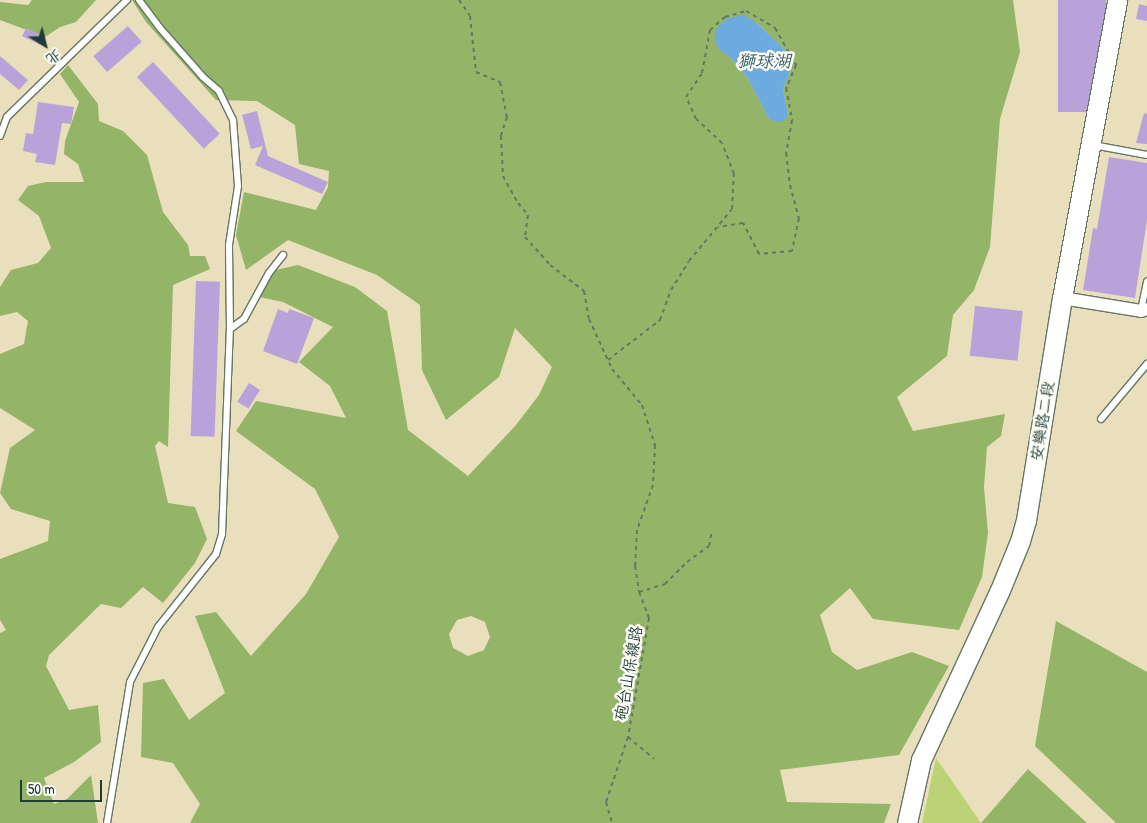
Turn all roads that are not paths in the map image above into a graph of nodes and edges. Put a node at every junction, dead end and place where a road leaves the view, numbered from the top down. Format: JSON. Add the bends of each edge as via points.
{"nodes":[{"id":1,"x":127,"y":0,"type":"edge"},
{"id":2,"x":139,"y":0,"type":"edge"},
{"id":3,"x":1117,"y":0,"type":"edge"},
{"id":4,"x":0,"y":136,"type":"edge"},
{"id":5,"x":1090,"y":144,"type":"junction"},
{"id":6,"x":1147,"y":155,"type":"edge"},
{"id":7,"x":283,"y":255,"type":"dead end"},
{"id":8,"x":1147,"y":282,"type":"edge"},
{"id":9,"x":1062,"y":298,"type":"junction"},
{"id":10,"x":1144,"y":310,"type":"edge"},
{"id":11,"x":230,"y":329,"type":"junction"},
{"id":12,"x":1147,"y":364,"type":"edge"},
{"id":13,"x":1101,"y":419,"type":"dead end"},
{"id":14,"x":107,"y":823,"type":"edge"},
{"id":15,"x":906,"y":823,"type":"edge"}],
"edges":[{"from":1,"to":4,"type":"lane","via":[[7,117]]},
{"from":2,"to":11,"type":"lane","via":[[203,77],[219,90],[232,120],[238,186],[230,245]]},
{"from":3,"to":5,"type":"street","name":"安樂路二段"},
{"from":5,"to":6,"type":"lane"},
{"from":5,"to":9,"type":"street","name":"安樂路二段"},
{"from":7,"to":11,"type":"lane","via":[[269,273],[244,320]]},
{"from":8,"to":10,"type":"lane"},
{"from":9,"to":10,"type":"street"},
{"from":9,"to":15,"type":"street","name":"安樂路二段","via":[[1020,541],[921,760]]},
{"from":11,"to":14,"type":"lane","via":[[222,534],[216,554],[158,627],[130,682]]},
{"from":12,"to":13,"type":"lane"}]}
